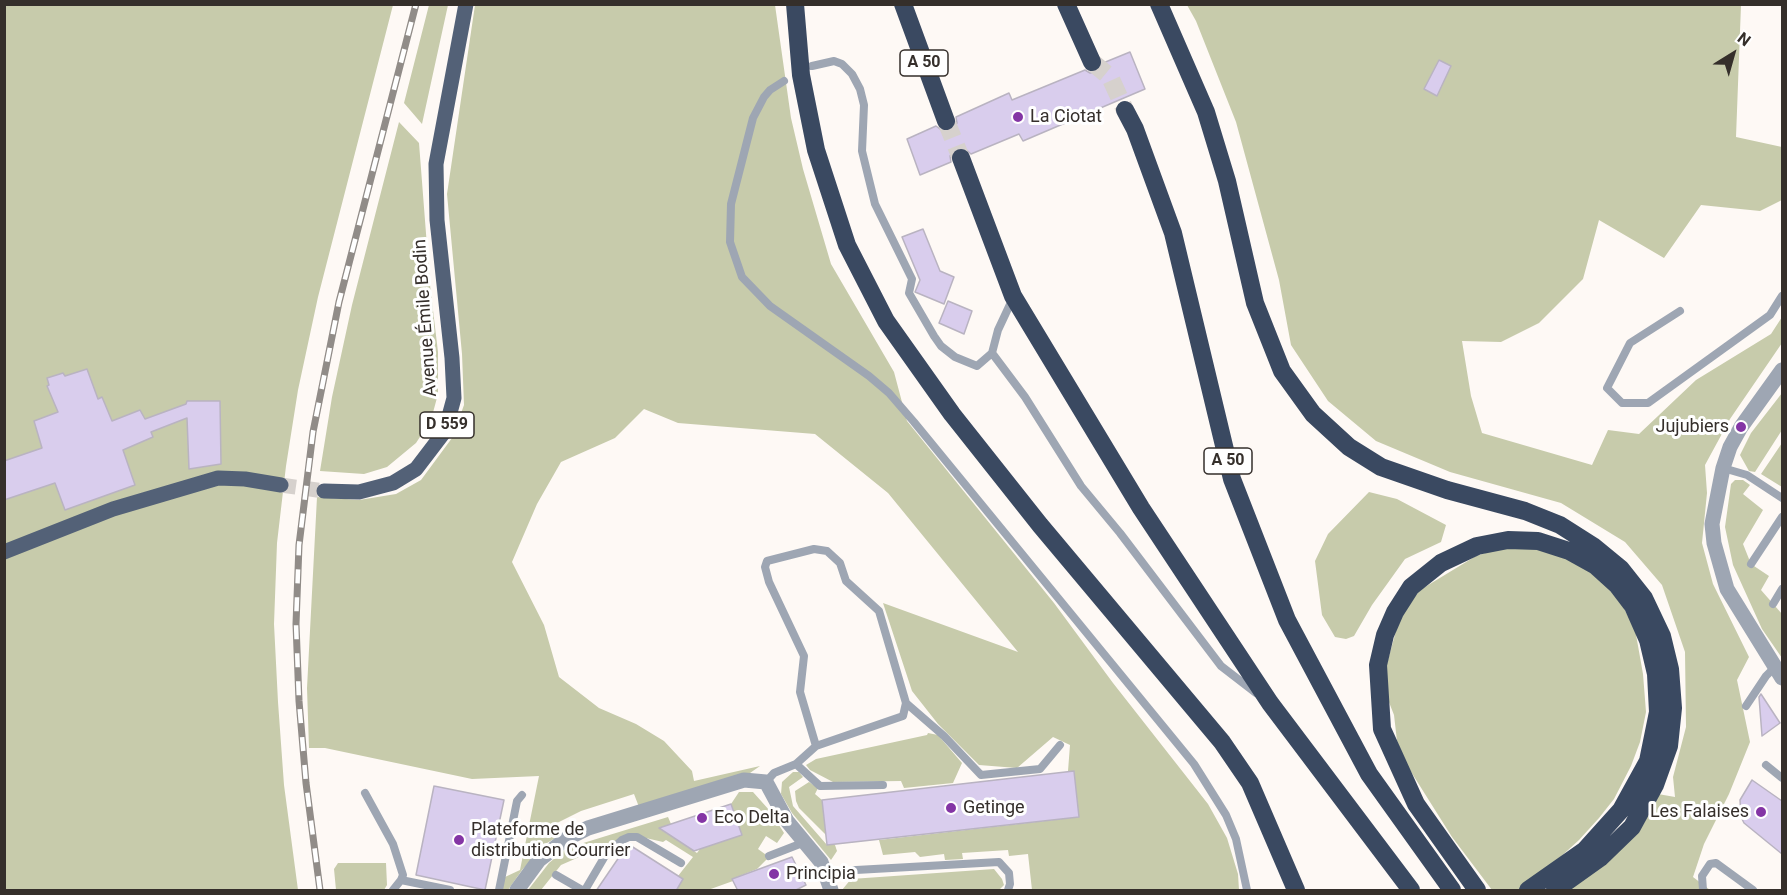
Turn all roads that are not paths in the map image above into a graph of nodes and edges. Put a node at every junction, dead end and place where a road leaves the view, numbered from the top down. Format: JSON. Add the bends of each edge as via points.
{"nodes":[{"id":1,"x":465,"y":4,"type":"edge"},
{"id":2,"x":795,"y":4,"type":"edge"},
{"id":3,"x":903,"y":4,"type":"edge"},
{"id":4,"x":1066,"y":4,"type":"edge"},
{"id":5,"x":1160,"y":4,"type":"edge"},
{"id":6,"x":1092,"y":62,"type":"tunnel mouth"},
{"id":7,"x":812,"y":66,"type":"dead end"},
{"id":8,"x":783,"y":81,"type":"dead end"},
{"id":9,"x":1125,"y":110,"type":"tunnel mouth"},
{"id":10,"x":946,"y":122,"type":"tunnel mouth"},
{"id":11,"x":961,"y":158,"type":"tunnel mouth"},
{"id":12,"x":1014,"y":296,"type":"junction"},
{"id":13,"x":1782,"y":296,"type":"edge"},
{"id":14,"x":1680,"y":311,"type":"dead end"},
{"id":15,"x":992,"y":353,"type":"junction"},
{"id":16,"x":1782,"y":370,"type":"edge"},
{"id":17,"x":1723,"y":468,"type":"junction"},
{"id":18,"x":281,"y":485,"type":"tunnel mouth"},
{"id":19,"x":324,"y":491,"type":"tunnel mouth"},
{"id":20,"x":1782,"y":498,"type":"edge"},
{"id":21,"x":1782,"y":517,"type":"edge"},
{"id":22,"x":4,"y":552,"type":"edge"},
{"id":23,"x":1751,"y":564,"type":"dead end"},
{"id":24,"x":1782,"y":590,"type":"edge"},
{"id":25,"x":1773,"y":604,"type":"dead end"},
{"id":26,"x":1779,"y":673,"type":"edge"},
{"id":27,"x":906,"y":703,"type":"junction"},
{"id":28,"x":1270,"y":703,"type":"junction"},
{"id":29,"x":1746,"y":706,"type":"dead end"},
{"id":30,"x":1060,"y":745,"type":"dead end"},
{"id":31,"x":816,"y":746,"type":"junction"},
{"id":32,"x":796,"y":764,"type":"junction"},
{"id":33,"x":1766,"y":765,"type":"dead end"},
{"id":34,"x":1782,"y":778,"type":"edge"},
{"id":35,"x":766,"y":782,"type":"junction"},
{"id":36,"x":883,"y":785,"type":"dead end"},
{"id":37,"x":365,"y":794,"type":"dead end"},
{"id":38,"x":522,"y":795,"type":"dead end"},
{"id":39,"x":805,"y":842,"type":"junction"},
{"id":40,"x":769,"y":855,"type":"dead end"},
{"id":41,"x":681,"y":863,"type":"dead end"},
{"id":42,"x":556,"y":875,"type":"dead end"},
{"id":43,"x":401,"y":880,"type":"junction"},
{"id":44,"x":830,"y":885,"type":"edge"},
{"id":45,"x":393,"y":891,"type":"edge"},
{"id":46,"x":450,"y":891,"type":"edge"},
{"id":47,"x":499,"y":891,"type":"edge"},
{"id":48,"x":517,"y":891,"type":"edge"},
{"id":49,"x":584,"y":891,"type":"edge"},
{"id":50,"x":1008,"y":891,"type":"edge"},
{"id":51,"x":1247,"y":891,"type":"edge"},
{"id":52,"x":1296,"y":891,"type":"edge"},
{"id":53,"x":1411,"y":891,"type":"edge"},
{"id":54,"x":1452,"y":891,"type":"edge"},
{"id":55,"x":1477,"y":891,"type":"edge"},
{"id":56,"x":1528,"y":891,"type":"edge"},
{"id":57,"x":1555,"y":891,"type":"edge"},
{"id":58,"x":1703,"y":891,"type":"edge"},
{"id":59,"x":1753,"y":891,"type":"edge"}],
"edges":[{"from":1,"to":19,"type":"main road","name":"Avenue Émile Bodin","number":"D 559","via":[[436,164],[437,220],[454,388],[445,431],[416,469],[393,483],[359,492]]},
{"from":2,"to":52,"type":"highway","via":[[801,75],[816,150],[847,245],[886,321],[952,414],[1040,525],[1222,742],[1250,783]]},
{"from":3,"to":10,"type":"highway","number":"A 50"},
{"from":4,"to":6,"type":"highway"},
{"from":5,"to":57,"type":"highway","via":[[1206,112],[1227,181],[1255,303],[1281,371],[1313,414],[1348,447],[1381,466],[1560,525],[1621,569],[1644,598],[1662,636],[1673,708],[1670,746],[1655,785],[1632,827],[1600,858]]},
{"from":7,"to":15,"type":"lane","via":[[834,61],[842,64],[860,89],[864,105],[862,151],[875,204],[912,279],[909,293],[934,336],[955,357],[977,366]]},
{"from":8,"to":51,"type":"lane","via":[[764,97],[753,118],[731,204],[730,242],[742,277],[770,306],[889,393],[922,431],[1194,764],[1226,815],[1236,839]]},
{"from":9,"to":54,"type":"highway","number":"A 50","via":[[1173,233],[1232,479],[1287,620],[1369,774]]},
{"from":11,"to":12,"type":"highway"},
{"from":12,"to":15,"type":"lane"},
{"from":12,"to":28,"type":"highway","via":[[1141,508]]},
{"from":13,"to":14,"type":"lane","via":[[1770,315],[1648,403],[1622,403],[1607,388],[1630,343]]},
{"from":15,"to":28,"type":"lane","via":[[1081,486],[1221,666]]},
{"from":16,"to":17,"type":"street","via":[[1741,427]]},
{"from":17,"to":20,"type":"lane","via":[[1747,475]]},
{"from":17,"to":26,"type":"street","via":[[1712,524],[1714,543],[1727,589]]},
{"from":18,"to":22,"type":"main road","via":[[218,478],[112,509]]},
{"from":21,"to":23,"type":"lane"},
{"from":24,"to":25,"type":"lane"},
{"from":26,"to":29,"type":"lane","via":[[1766,676]]},
{"from":27,"to":30,"type":"lane","via":[[981,775],[1040,769]]},
{"from":27,"to":31,"type":"lane","via":[[903,716]]},
{"from":27,"to":31,"type":"lane","via":[[879,611],[846,581],[840,563],[827,551],[814,549],[767,561],[769,582],[804,656],[800,692]]},
{"from":28,"to":53,"type":"highway"},
{"from":31,"to":32,"type":"lane"},
{"from":32,"to":35,"type":"lane","via":[[774,773]]},
{"from":32,"to":36,"type":"lane","via":[[820,786]]},
{"from":33,"to":34,"type":"lane"},
{"from":35,"to":39,"type":"street","via":[[787,820]]},
{"from":35,"to":48,"type":"street","via":[[744,780],[588,828],[539,860]]},
{"from":37,"to":43,"type":"lane","via":[[393,844],[403,875]]},
{"from":38,"to":47,"type":"lane","via":[[517,801]]},
{"from":39,"to":40,"type":"lane"},
{"from":39,"to":44,"type":"street","via":[[821,862]]},
{"from":41,"to":49,"type":"lane","via":[[638,837],[629,837],[606,856]]},
{"from":42,"to":49,"type":"lane"},
{"from":43,"to":45,"type":"lane"},
{"from":43,"to":46,"type":"lane"},
{"from":44,"to":50,"type":"lane","via":[[843,873],[856,870],[999,862],[1009,873]]},
{"from":55,"to":56,"type":"highway","via":[[1416,804],[1382,729],[1378,665],[1384,635],[1411,587],[1450,559],[1477,546],[1508,540],[1538,541],[1569,550],[1617,585],[1633,606],[1648,640],[1656,674],[1658,712],[1648,761],[1621,810],[1585,850]]},
{"from":58,"to":59,"type":"lane","via":[[1702,876],[1710,864],[1716,863]]}]}
